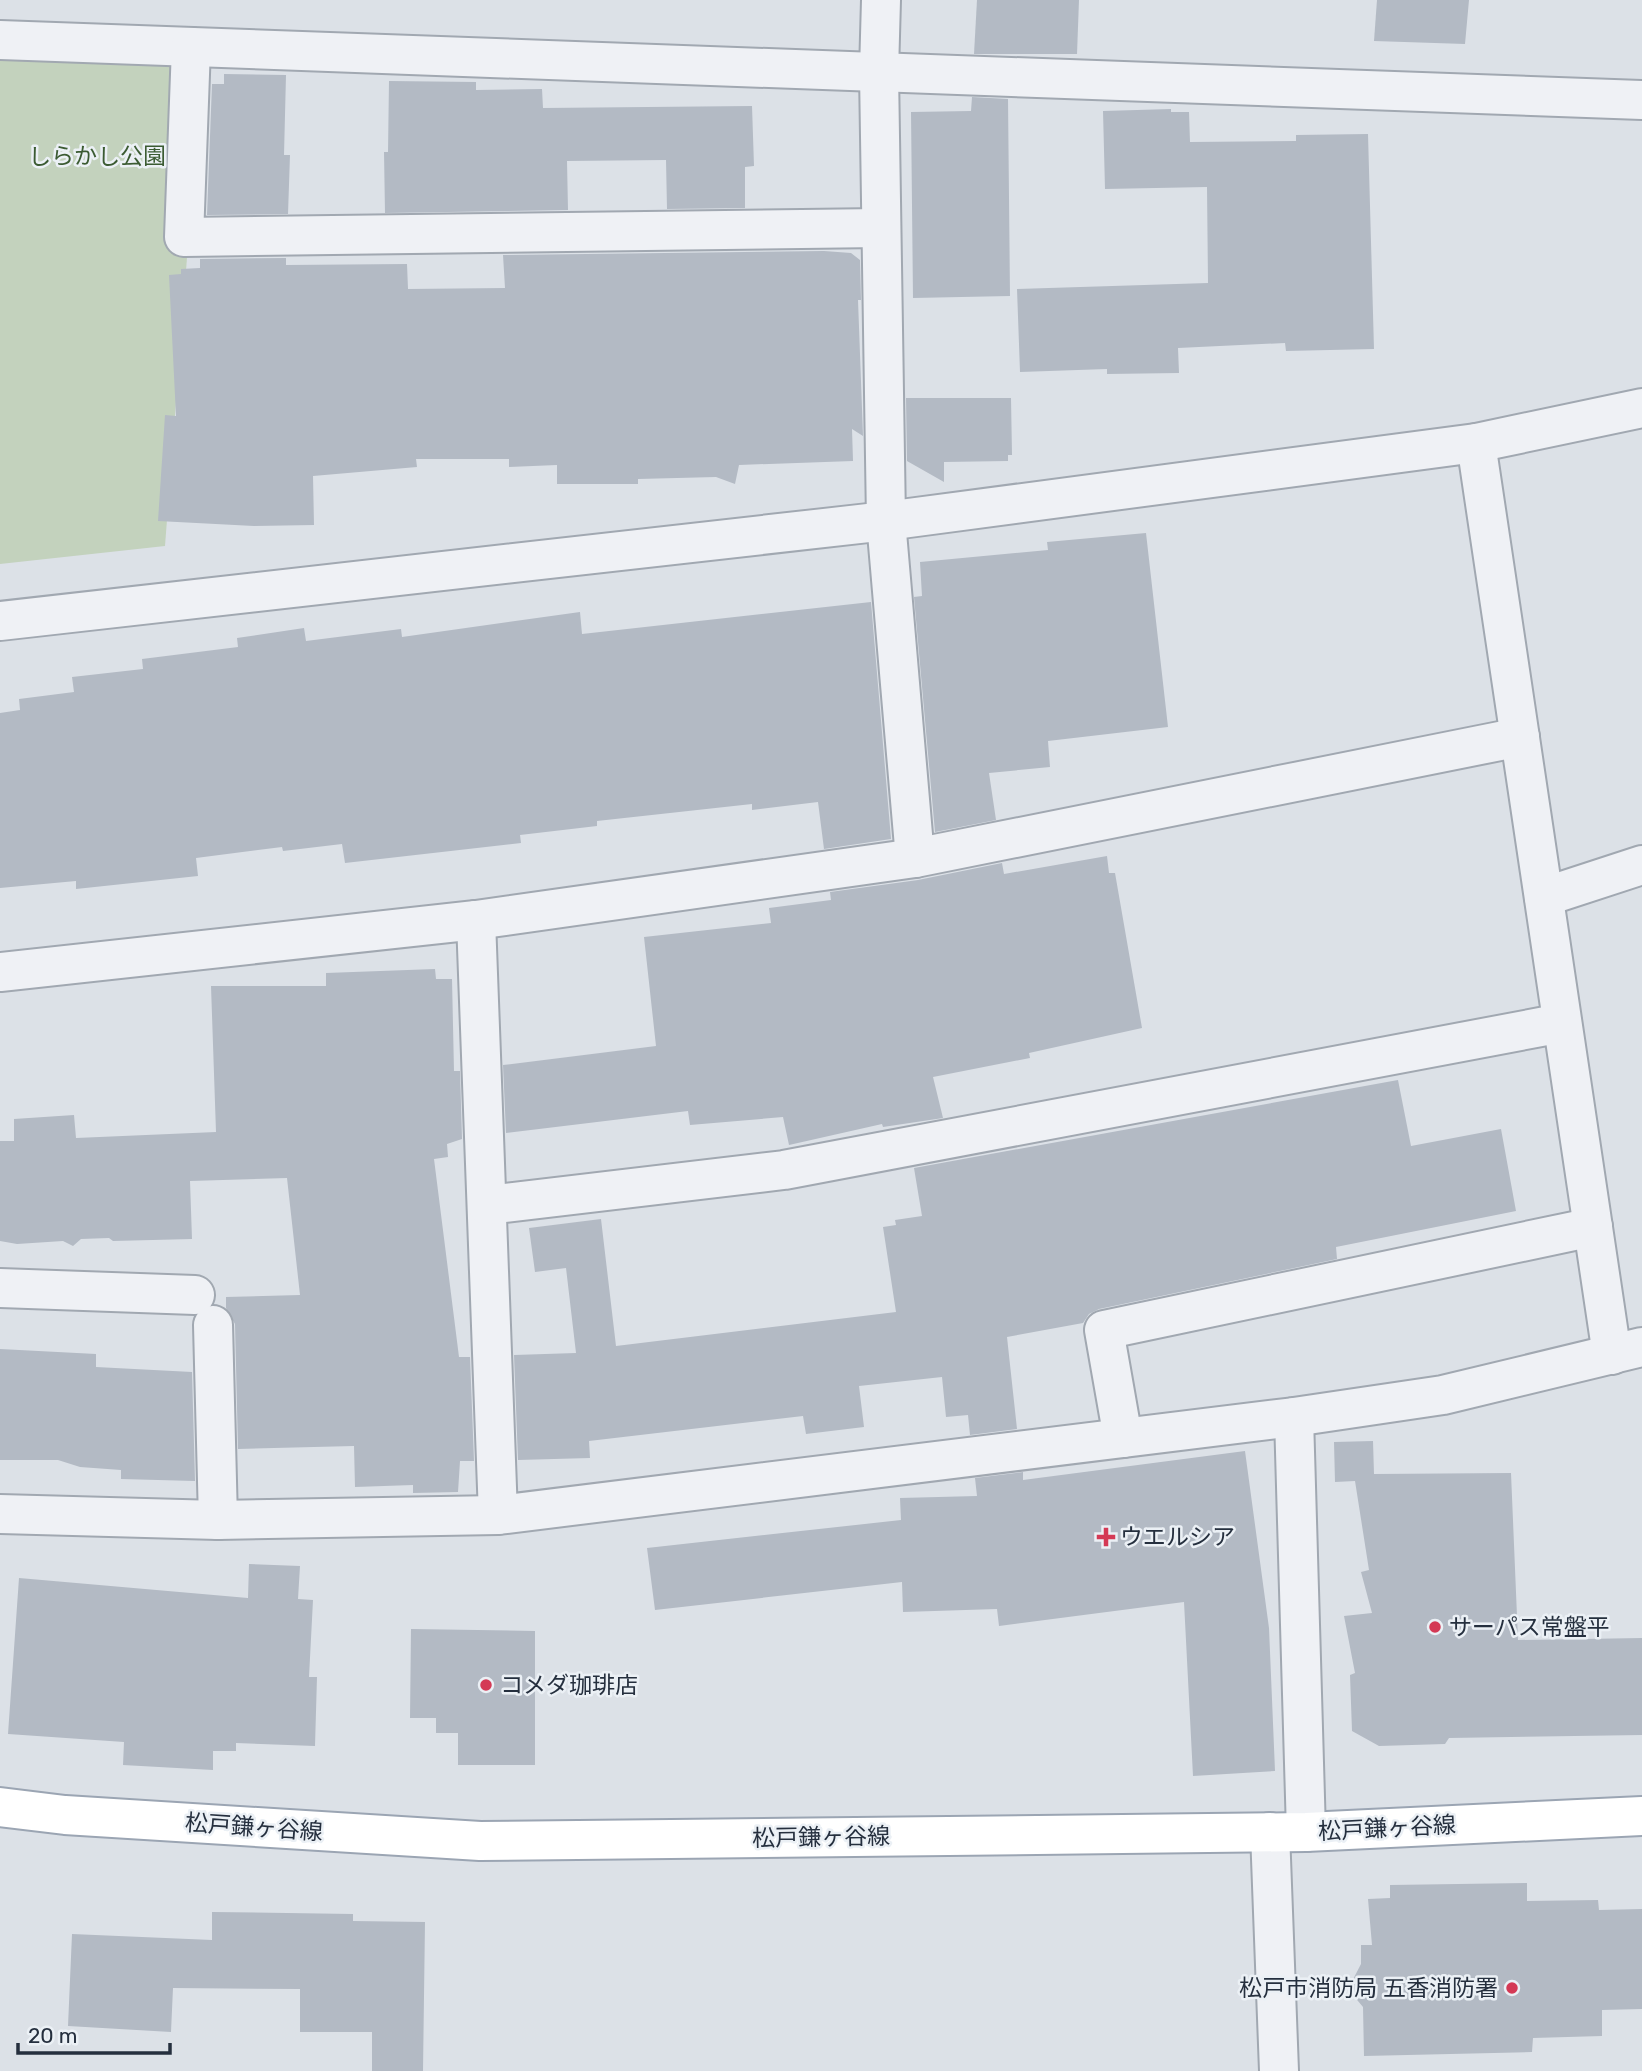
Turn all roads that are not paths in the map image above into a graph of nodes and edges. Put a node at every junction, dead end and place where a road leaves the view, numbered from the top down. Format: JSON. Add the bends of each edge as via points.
{"nodes":[{"id":1,"x":881,"y":0,"type":"edge"},
{"id":2,"x":0,"y":40,"type":"edge"},
{"id":3,"x":191,"y":47,"type":"junction"},
{"id":4,"x":879,"y":72,"type":"junction"},
{"id":5,"x":1642,"y":100,"type":"edge"},
{"id":6,"x":881,"y":228,"type":"junction"},
{"id":7,"x":1642,"y":408,"type":"edge"},
{"id":8,"x":1476,"y":443,"type":"junction"},
{"id":9,"x":886,"y":521,"type":"junction"},
{"id":10,"x":0,"y":621,"type":"edge"},
{"id":11,"x":1520,"y":737,"type":"junction"},
{"id":12,"x":915,"y":858,"type":"junction"},
{"id":13,"x":1642,"y":865,"type":"edge"},
{"id":14,"x":1544,"y":897,"type":"junction"},
{"id":15,"x":476,"y":920,"type":"junction"},
{"id":16,"x":0,"y":972,"type":"edge"},
{"id":17,"x":1562,"y":1023,"type":"junction"},
{"id":18,"x":487,"y":1205,"type":"junction"},
{"id":19,"x":1592,"y":1227,"type":"junction"},
{"id":20,"x":0,"y":1288,"type":"edge"},
{"id":21,"x":1627,"y":1351,"type":"edge"},
{"id":22,"x":1294,"y":1417,"type":"junction"},
{"id":23,"x":1122,"y":1438,"type":"junction"},
{"id":24,"x":0,"y":1514,"type":"edge"},
{"id":25,"x":498,"y":1515,"type":"junction"},
{"id":26,"x":218,"y":1521,"type":"junction"},
{"id":27,"x":0,"y":1807,"type":"edge"},
{"id":28,"x":1642,"y":1816,"type":"edge"},
{"id":29,"x":1288,"y":1832,"type":"junction"},
{"id":30,"x":1279,"y":2071,"type":"edge"}],
"edges":[{"from":1,"to":4,"type":"street"},
{"from":2,"to":3,"type":"street"},
{"from":3,"to":4,"type":"street"},
{"from":3,"to":6,"type":"street","via":[[184,236]]},
{"from":4,"to":5,"type":"street"},
{"from":4,"to":6,"type":"street"},
{"from":6,"to":9,"type":"street"},
{"from":7,"to":8,"type":"street"},
{"from":8,"to":9,"type":"street"},
{"from":8,"to":11,"type":"street"},
{"from":9,"to":10,"type":"street"},
{"from":9,"to":12,"type":"street"},
{"from":11,"to":12,"type":"street"},
{"from":11,"to":14,"type":"street"},
{"from":12,"to":15,"type":"street"},
{"from":13,"to":14,"type":"street"},
{"from":14,"to":17,"type":"street"},
{"from":15,"to":16,"type":"street"},
{"from":15,"to":18,"type":"street"},
{"from":17,"to":18,"type":"street","via":[[784,1170]]},
{"from":17,"to":19,"type":"street"},
{"from":18,"to":25,"type":"street"},
{"from":19,"to":21,"type":"street"},
{"from":19,"to":23,"type":"street","via":[[1104,1330]]},
{"from":20,"to":26,"type":"street","via":[[204,1310]]},
{"from":21,"to":22,"type":"street","via":[[1443,1395]]},
{"from":22,"to":23,"type":"street"},
{"from":22,"to":29,"type":"street"},
{"from":23,"to":25,"type":"street"},
{"from":24,"to":26,"type":"street"},
{"from":25,"to":26,"type":"street"},
{"from":27,"to":29,"type":"main road","name":"松戸鎌ヶ谷線","via":[[480,1842]]},
{"from":28,"to":29,"type":"main road","name":"松戸鎌ヶ谷線"},
{"from":29,"to":30,"type":"street"}]}
